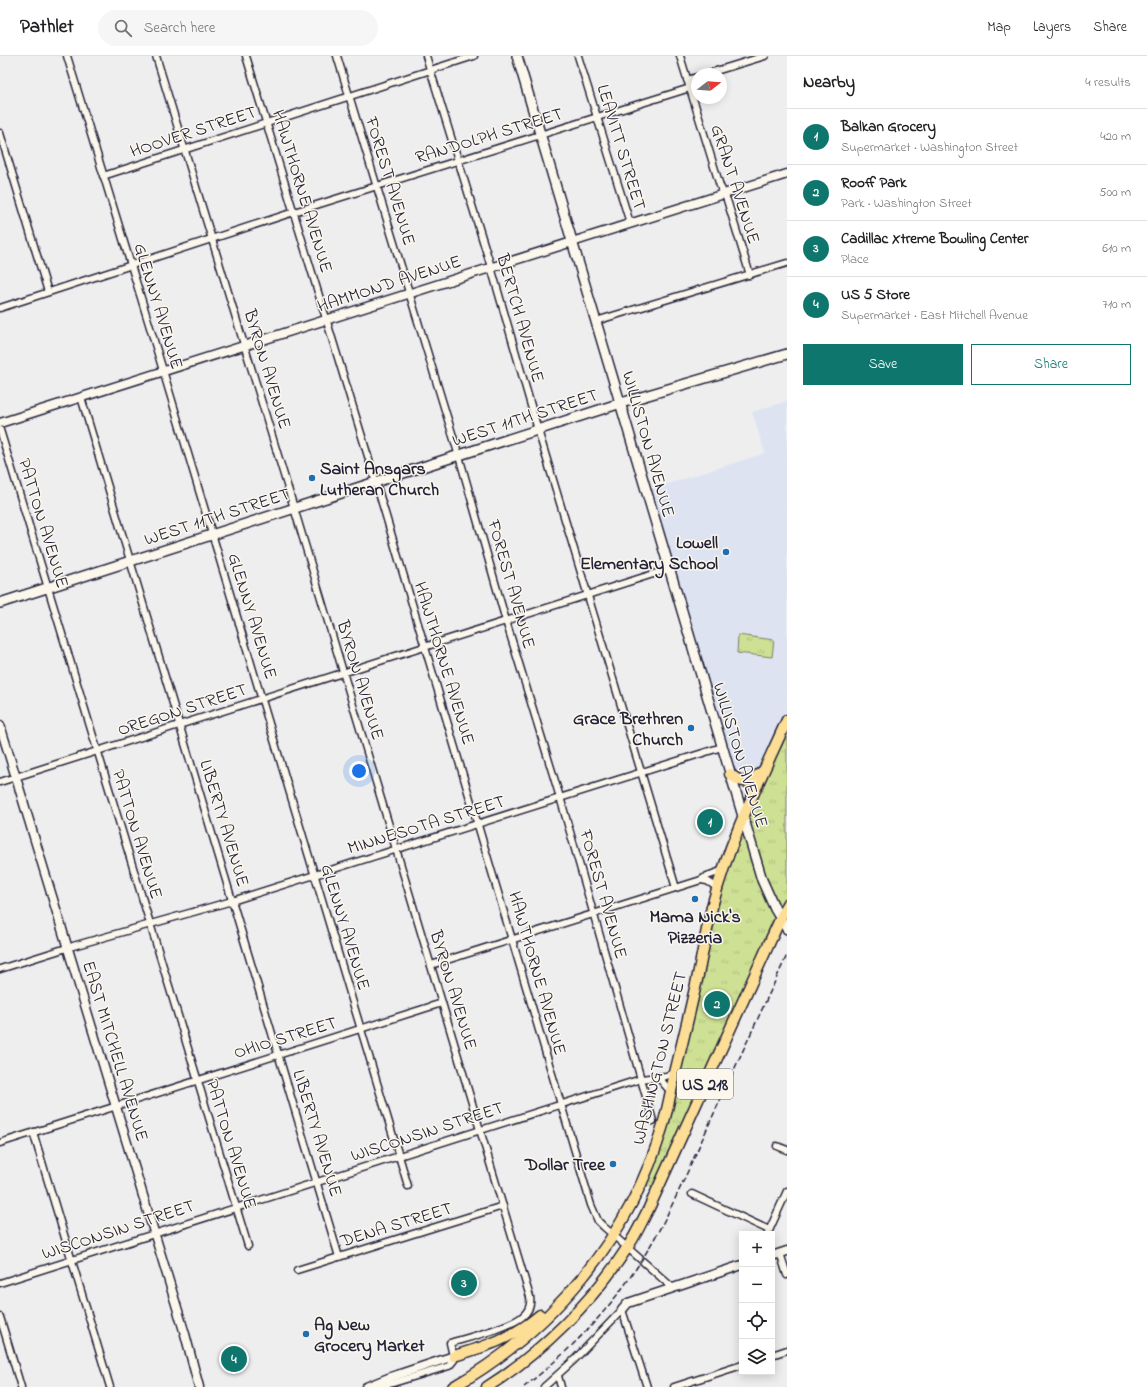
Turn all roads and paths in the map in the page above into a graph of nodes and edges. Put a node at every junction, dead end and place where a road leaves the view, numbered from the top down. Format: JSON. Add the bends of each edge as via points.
{"nodes":[{"id":1,"x":67,"y":56,"type":"edge"},
{"id":2,"x":156,"y":56,"type":"edge"},
{"id":3,"x":246,"y":56,"type":"edge"},
{"id":4,"x":337,"y":56,"type":"edge"},
{"id":5,"x":426,"y":56,"type":"edge"},
{"id":6,"x":474,"y":56,"type":"edge"},
{"id":7,"x":517,"y":56,"type":"edge"},
{"id":8,"x":578,"y":56,"type":"edge"},
{"id":9,"x":680,"y":56,"type":"edge"},
{"id":10,"x":765,"y":56,"type":"edge"},
{"id":11,"x":726,"y":68,"type":"edge"},
{"id":12,"x":430,"y":70,"type":"junction"},
{"id":13,"x":691,"y":79,"type":"edge"},
{"id":14,"x":687,"y":80,"type":"junction"},
{"id":15,"x":690,"y":88,"type":"junction"},
{"id":16,"x":350,"y":96,"type":"junction"},
{"id":17,"x":598,"y":117,"type":"junction"},
{"id":18,"x":267,"y":123,"type":"junction"},
{"id":19,"x":0,"y":133,"type":"edge"},
{"id":20,"x":541,"y":135,"type":"junction"},
{"id":21,"x":185,"y":149,"type":"junction"},
{"id":22,"x":458,"y":160,"type":"junction"},
{"id":23,"x":787,"y":174,"type":"edge"},
{"id":24,"x":103,"y":176,"type":"junction"},
{"id":25,"x":377,"y":186,"type":"junction"},
{"id":26,"x":723,"y":193,"type":"junction"},
{"id":27,"x":294,"y":212,"type":"junction"},
{"id":28,"x":630,"y":223,"type":"junction"},
{"id":29,"x":213,"y":239,"type":"junction"},
{"id":30,"x":572,"y":242,"type":"junction"},
{"id":31,"x":787,"y":263,"type":"edge"},
{"id":32,"x":131,"y":265,"type":"junction"},
{"id":33,"x":491,"y":267,"type":"junction"},
{"id":34,"x":750,"y":274,"type":"junction"},
{"id":35,"x":48,"y":292,"type":"junction"},
{"id":36,"x":408,"y":294,"type":"junction"},
{"id":37,"x":0,"y":308,"type":"edge"},
{"id":38,"x":327,"y":319,"type":"junction"},
{"id":39,"x":596,"y":321,"type":"junction"},
{"id":40,"x":245,"y":346,"type":"junction"},
{"id":41,"x":787,"y":354,"type":"edge"},
{"id":42,"x":164,"y":371,"type":"junction"},
{"id":43,"x":81,"y":397,"type":"junction"},
{"id":44,"x":621,"y":403,"type":"junction"},
{"id":45,"x":0,"y":423,"type":"edge"},
{"id":46,"x":0,"y":430,"type":"edge"},
{"id":47,"x":538,"y":430,"type":"junction"},
{"id":48,"x":459,"y":456,"type":"junction"},
{"id":49,"x":376,"y":482,"type":"junction"},
{"id":50,"x":294,"y":508,"type":"junction"},
{"id":51,"x":213,"y":535,"type":"junction"},
{"id":52,"x":130,"y":561,"type":"junction"},
{"id":53,"x":669,"y":569,"type":"junction"},
{"id":54,"x":48,"y":587,"type":"junction"},
{"id":55,"x":589,"y":594,"type":"junction"},
{"id":56,"x":0,"y":603,"type":"edge"},
{"id":57,"x":506,"y":621,"type":"junction"},
{"id":58,"x":424,"y":647,"type":"junction"},
{"id":59,"x":343,"y":673,"type":"junction"},
{"id":60,"x":262,"y":699,"type":"junction"},
{"id":61,"x":787,"y":720,"type":"edge"},
{"id":62,"x":0,"y":725,"type":"edge"},
{"id":63,"x":180,"y":725,"type":"junction"},
{"id":64,"x":722,"y":747,"type":"junction"},
{"id":65,"x":98,"y":751,"type":"junction"},
{"id":66,"x":764,"y":770,"type":"junction"},
{"id":67,"x":642,"y":772,"type":"junction"},
{"id":68,"x":730,"y":774,"type":"junction"},
{"id":69,"x":16,"y":777,"type":"junction"},
{"id":70,"x":0,"y":782,"type":"edge"},
{"id":71,"x":560,"y":797,"type":"junction"},
{"id":72,"x":743,"y":817,"type":"junction"},
{"id":73,"x":478,"y":824,"type":"junction"},
{"id":74,"x":396,"y":849,"type":"junction"},
{"id":75,"x":724,"y":870,"type":"junction"},
{"id":76,"x":315,"y":875,"type":"junction"},
{"id":77,"x":701,"y":880,"type":"junction"},
{"id":78,"x":676,"y":888,"type":"junction"},
{"id":79,"x":718,"y":888,"type":"junction"},
{"id":80,"x":232,"y":901,"type":"junction"},
{"id":81,"x":787,"y":904,"type":"edge"},
{"id":82,"x":594,"y":914,"type":"junction"},
{"id":83,"x":780,"y":919,"type":"junction"},
{"id":84,"x":150,"y":925,"type":"junction"},
{"id":85,"x":787,"y":929,"type":"edge"},
{"id":86,"x":512,"y":939,"type":"junction"},
{"id":87,"x":68,"y":948,"type":"junction"},
{"id":88,"x":430,"y":965,"type":"junction"},
{"id":89,"x":0,"y":969,"type":"edge"},
{"id":90,"x":442,"y":1003,"type":"junction"},
{"id":91,"x":361,"y":1029,"type":"junction"},
{"id":92,"x":279,"y":1055,"type":"junction"},
{"id":93,"x":675,"y":1073,"type":"junction"},
{"id":94,"x":658,"y":1077,"type":"junction"},
{"id":95,"x":641,"y":1079,"type":"junction"},
{"id":96,"x":198,"y":1080,"type":"junction"},
{"id":97,"x":671,"y":1092,"type":"junction"},
{"id":98,"x":561,"y":1105,"type":"junction"},
{"id":99,"x":116,"y":1106,"type":"junction"},
{"id":100,"x":653,"y":1121,"type":"dead end"},
{"id":101,"x":480,"y":1130,"type":"junction"},
{"id":102,"x":33,"y":1132,"type":"junction"},
{"id":103,"x":0,"y":1143,"type":"edge"},
{"id":104,"x":777,"y":1146,"type":"dead end"},
{"id":105,"x":787,"y":1150,"type":"edge"},
{"id":106,"x":399,"y":1156,"type":"junction"},
{"id":107,"x":317,"y":1182,"type":"junction"},
{"id":108,"x":408,"y":1186,"type":"dead end"},
{"id":109,"x":787,"y":1191,"type":"edge"},
{"id":110,"x":692,"y":1194,"type":"dead end"},
{"id":111,"x":503,"y":1206,"type":"junction"},
{"id":112,"x":236,"y":1208,"type":"junction"},
{"id":113,"x":766,"y":1231,"type":"edge"},
{"id":114,"x":768,"y":1231,"type":"edge"},
{"id":115,"x":154,"y":1234,"type":"junction"},
{"id":116,"x":614,"y":1236,"type":"junction"},
{"id":117,"x":248,"y":1246,"type":"dead end"},
{"id":118,"x":627,"y":1248,"type":"junction"},
{"id":119,"x":780,"y":1253,"type":"edge"},
{"id":120,"x":339,"y":1257,"type":"junction"},
{"id":121,"x":72,"y":1260,"type":"junction"},
{"id":122,"x":739,"y":1266,"type":"edge"},
{"id":123,"x":297,"y":1270,"type":"dead end"},
{"id":124,"x":787,"y":1274,"type":"edge"},
{"id":125,"x":579,"y":1281,"type":"junction"},
{"id":126,"x":0,"y":1283,"type":"edge"},
{"id":127,"x":673,"y":1288,"type":"junction"},
{"id":128,"x":622,"y":1310,"type":"junction"},
{"id":129,"x":0,"y":1317,"type":"edge"},
{"id":130,"x":787,"y":1350,"type":"edge"},
{"id":131,"x":775,"y":1354,"type":"edge"},
{"id":132,"x":454,"y":1356,"type":"junction"},
{"id":133,"x":739,"y":1366,"type":"edge"},
{"id":134,"x":558,"y":1376,"type":"junction"},
{"id":135,"x":21,"y":1387,"type":"edge"},
{"id":136,"x":110,"y":1387,"type":"edge"},
{"id":137,"x":200,"y":1387,"type":"edge"},
{"id":138,"x":366,"y":1387,"type":"edge"},
{"id":139,"x":372,"y":1387,"type":"edge"},
{"id":140,"x":453,"y":1387,"type":"edge"},
{"id":141,"x":487,"y":1387,"type":"edge"},
{"id":142,"x":544,"y":1387,"type":"edge"},
{"id":143,"x":561,"y":1387,"type":"edge"},
{"id":144,"x":647,"y":1387,"type":"edge"},
{"id":145,"x":674,"y":1387,"type":"edge"}],
"edges":[{"from":1,"to":24,"type":"street","name":"GLENNY AVENUE"},
{"from":2,"to":21,"type":"street","name":"BYRON AVENUE"},
{"from":3,"to":18,"type":"street","name":"HAWTHORNE AVENUE"},
{"from":4,"to":16,"type":"street","name":"FOREST AVENUE"},
{"from":5,"to":12,"type":"street","name":"BERTCH AVENUE"},
{"from":6,"to":12,"type":"street","name":"HOOVER STREET"},
{"from":7,"to":20,"type":"main road","name":"WILLISTON AVENUE"},
{"from":8,"to":17,"type":"street","name":"LEAVITT STREET"},
{"from":9,"to":14,"type":"street","name":"GRANT AVENUE"},
{"from":10,"to":11,"type":"street"},
{"from":12,"to":16,"type":"street","name":"HOOVER STREET"},
{"from":12,"to":22,"type":"street","name":"BERTCH AVENUE"},
{"from":13,"to":14,"type":"street"},
{"from":14,"to":15,"type":"street","name":"GRANT AVENUE"},
{"from":15,"to":17,"type":"street","name":"RANDOLPH STREET"},
{"from":15,"to":26,"type":"street","name":"GRANT AVENUE"},
{"from":16,"to":18,"type":"street","name":"HOOVER STREET"},
{"from":16,"to":25,"type":"street","name":"FOREST AVENUE"},
{"from":17,"to":20,"type":"street","name":"RANDOLPH STREET"},
{"from":17,"to":28,"type":"street","name":"LEAVITT STREET"},
{"from":18,"to":21,"type":"street","name":"HOOVER STREET"},
{"from":18,"to":27,"type":"street","name":"HAWTHORNE AVENUE"},
{"from":19,"to":35,"type":"street"},
{"from":20,"to":22,"type":"street","name":"RANDOLPH STREET"},
{"from":20,"to":30,"type":"main road","name":"WILLISTON AVENUE"},
{"from":21,"to":24,"type":"street","name":"HOOVER STREET"},
{"from":21,"to":29,"type":"street","name":"BYRON AVENUE"},
{"from":22,"to":25,"type":"street","name":"RANDOLPH STREET"},
{"from":22,"to":33,"type":"street","name":"BERTCH AVENUE"},
{"from":23,"to":26,"type":"street","name":"HAMMOND AVENUE"},
{"from":24,"to":32,"type":"street","name":"GLENNY AVENUE"},
{"from":25,"to":27,"type":"street","name":"RANDOLPH STREET"},
{"from":25,"to":36,"type":"street","name":"FOREST AVENUE"},
{"from":26,"to":28,"type":"street","name":"HAMMOND AVENUE"},
{"from":26,"to":34,"type":"street","name":"GRANT AVENUE"},
{"from":27,"to":29,"type":"street","name":"RANDOLPH STREET"},
{"from":27,"to":38,"type":"street","name":"HAWTHORNE AVENUE"},
{"from":28,"to":30,"type":"street","name":"HAMMOND AVENUE"},
{"from":29,"to":32,"type":"street","name":"RANDOLPH STREET"},
{"from":29,"to":40,"type":"street","name":"BYRON AVENUE"},
{"from":30,"to":33,"type":"street","name":"HAMMOND AVENUE"},
{"from":30,"to":39,"type":"main road","name":"WILLISTON AVENUE"},
{"from":31,"to":34,"type":"street"},
{"from":32,"to":35,"type":"street","name":"RANDOLPH STREET"},
{"from":32,"to":42,"type":"street","name":"GLENNY AVENUE"},
{"from":33,"to":36,"type":"street","name":"HAMMOND AVENUE"},
{"from":33,"to":47,"type":"street","name":"BERTCH AVENUE"},
{"from":34,"to":39,"type":"street"},
{"from":35,"to":37,"type":"street","name":"RANDOLPH STREET"},
{"from":36,"to":38,"type":"street","name":"HAMMOND AVENUE"},
{"from":36,"to":48,"type":"street","name":"FOREST AVENUE"},
{"from":38,"to":40,"type":"street","name":"HAMMOND AVENUE"},
{"from":38,"to":49,"type":"street","name":"HAWTHORNE AVENUE"},
{"from":39,"to":44,"type":"main road","name":"WILLISTON AVENUE"},
{"from":40,"to":42,"type":"street","name":"HAMMOND AVENUE"},
{"from":40,"to":50,"type":"street","name":"BYRON AVENUE"},
{"from":41,"to":44,"type":"main road","name":"WEST 11TH STREET"},
{"from":42,"to":43,"type":"street","name":"HAMMOND AVENUE"},
{"from":42,"to":51,"type":"street","name":"GLENNY AVENUE"},
{"from":43,"to":45,"type":"street","name":"HAMMOND AVENUE"},
{"from":43,"to":52,"type":"street","name":"LIBERTY AVENUE"},
{"from":44,"to":47,"type":"main road","name":"WEST 11TH STREET"},
{"from":44,"to":53,"type":"main road","name":"WILLISTON AVENUE"},
{"from":46,"to":54,"type":"street","name":"PATTON AVENUE"},
{"from":47,"to":48,"type":"main road","name":"WEST 11TH STREET"},
{"from":47,"to":55,"type":"street","name":"BERTCH AVENUE"},
{"from":48,"to":49,"type":"main road","name":"WEST 11TH STREET"},
{"from":48,"to":57,"type":"street","name":"FOREST AVENUE"},
{"from":49,"to":50,"type":"main road","name":"WEST 11TH STREET"},
{"from":49,"to":58,"type":"street","name":"HAWTHORNE AVENUE"},
{"from":50,"to":51,"type":"main road","name":"WEST 11TH STREET"},
{"from":50,"to":59,"type":"street","name":"BYRON AVENUE"},
{"from":51,"to":52,"type":"main road","name":"WEST 11TH STREET"},
{"from":51,"to":60,"type":"street","name":"GLENNY AVENUE"},
{"from":52,"to":54,"type":"main road","name":"WEST 11TH STREET"},
{"from":52,"to":63,"type":"street","name":"LIBERTY AVENUE"},
{"from":53,"to":55,"type":"street","name":"OREGON STREET"},
{"from":53,"to":64,"type":"main road","name":"WILLISTON AVENUE"},
{"from":54,"to":56,"type":"main road","name":"WEST 11TH STREET"},
{"from":54,"to":65,"type":"street","name":"PATTON AVENUE"},
{"from":55,"to":57,"type":"street","name":"OREGON STREET"},
{"from":55,"to":67,"type":"street","name":"BERTCH AVENUE"},
{"from":57,"to":58,"type":"street","name":"OREGON STREET"},
{"from":57,"to":71,"type":"street","name":"FOREST AVENUE"},
{"from":58,"to":59,"type":"street","name":"OREGON STREET"},
{"from":58,"to":73,"type":"street","name":"HAWTHORNE AVENUE"},
{"from":59,"to":60,"type":"street","name":"OREGON STREET"},
{"from":59,"to":74,"type":"street","name":"BYRON AVENUE"},
{"from":60,"to":63,"type":"street","name":"OREGON STREET"},
{"from":60,"to":76,"type":"street","name":"GLENNY AVENUE"},
{"from":61,"to":66,"type":"highway","name":"WASHINGTON STREET","number":"US 218"},
{"from":62,"to":69,"type":"street","name":"EAST MITCHELL AVENUE"},
{"from":63,"to":65,"type":"street","name":"OREGON STREET"},
{"from":63,"to":80,"type":"street","name":"LIBERTY AVENUE"},
{"from":64,"to":67,"type":"street","name":"MINNESOTA STREET"},
{"from":64,"to":68,"type":"main road","name":"WILLISTON AVENUE"},
{"from":65,"to":69,"type":"street","name":"OREGON STREET"},
{"from":65,"to":84,"type":"street","name":"PATTON AVENUE"},
{"from":66,"to":68,"type":"highway","via":[[747,782],[740,781]]},
{"from":66,"to":72,"type":"highway","name":"WASHINGTON STREET","number":"US 218"},
{"from":67,"to":71,"type":"street","name":"MINNESOTA STREET"},
{"from":67,"to":78,"type":"street","name":"BERTCH AVENUE"},
{"from":68,"to":72,"type":"main road","name":"WILLISTON AVENUE"},
{"from":69,"to":70,"type":"street","name":"OREGON STREET"},
{"from":69,"to":87,"type":"street","name":"EAST MITCHELL AVENUE"},
{"from":71,"to":73,"type":"street","name":"MINNESOTA STREET"},
{"from":71,"to":82,"type":"street","name":"FOREST AVENUE"},
{"from":72,"to":75,"type":"highway","name":"WASHINGTON STREET","number":"US 218"},
{"from":72,"to":83,"type":"main road","name":"WILLISTON AVENUE","via":[[766,890]]},
{"from":73,"to":74,"type":"street","name":"MINNESOTA STREET"},
{"from":73,"to":86,"type":"street","name":"HAWTHORNE AVENUE"},
{"from":74,"to":76,"type":"street","name":"MINNESOTA STREET"},
{"from":74,"to":88,"type":"street","name":"BYRON AVENUE"},
{"from":75,"to":77,"type":"street"},
{"from":75,"to":79,"type":"highway","name":"WASHINGTON STREET","number":"US 218"},
{"from":76,"to":80,"type":"street","name":"MINNESOTA STREET"},
{"from":76,"to":91,"type":"street","name":"GLENNY AVENUE"},
{"from":77,"to":78,"type":"street"},
{"from":77,"to":79,"type":"street","via":[[707,880]]},
{"from":78,"to":82,"type":"street"},
{"from":79,"to":93,"type":"highway","name":"WASHINGTON STREET","number":"US 218"},
{"from":80,"to":84,"type":"street","name":"MINNESOTA STREET"},
{"from":80,"to":92,"type":"street","name":"LIBERTY AVENUE"},
{"from":81,"to":83,"type":"highway","name":"WASHINGTON STREET","number":"US 218"},
{"from":82,"to":86,"type":"street"},
{"from":82,"to":95,"type":"street","name":"FOREST AVENUE"},
{"from":83,"to":85,"type":"main road","name":"WILLISTON AVENUE"},
{"from":83,"to":118,"type":"highway","name":"WASHINGTON STREET","number":"US 218","via":[[649,1208]]},
{"from":84,"to":87,"type":"street","name":"MINNESOTA STREET"},
{"from":84,"to":96,"type":"street","name":"PATTON AVENUE"},
{"from":86,"to":88,"type":"street"},
{"from":86,"to":98,"type":"street","name":"HAWTHORNE AVENUE"},
{"from":87,"to":89,"type":"street","name":"MINNESOTA STREET"},
{"from":87,"to":99,"type":"street","name":"EAST MITCHELL AVENUE"},
{"from":88,"to":90,"type":"street","name":"BYRON AVENUE"},
{"from":90,"to":91,"type":"street","name":"OHIO STREET"},
{"from":90,"to":101,"type":"street","name":"BYRON AVENUE"},
{"from":91,"to":92,"type":"street","name":"OHIO STREET"},
{"from":91,"to":106,"type":"street","name":"GLENNY AVENUE"},
{"from":92,"to":96,"type":"street","name":"OHIO STREET"},
{"from":92,"to":107,"type":"street","name":"LIBERTY AVENUE"},
{"from":93,"to":94,"type":"street","name":"WISCONSIN STREET"},
{"from":93,"to":97,"type":"highway","name":"WASHINGTON STREET","number":"US 218"},
{"from":94,"to":95,"type":"street","name":"WISCONSIN STREET"},
{"from":94,"to":97,"type":"street"},
{"from":95,"to":98,"type":"street","name":"WISCONSIN STREET"},
{"from":95,"to":100,"type":"street","name":"FOREST AVENUE"},
{"from":96,"to":99,"type":"street","name":"OHIO STREET"},
{"from":96,"to":112,"type":"street","name":"PATTON AVENUE"},
{"from":97,"to":116,"type":"highway","name":"WASHINGTON STREET","number":"US 218","via":[[663,1127],[648,1167],[634,1200]]},
{"from":98,"to":101,"type":"street","name":"WISCONSIN STREET"},
{"from":98,"to":116,"type":"street","name":"HAWTHORNE AVENUE","via":[[593,1209],[598,1221]]},
{"from":99,"to":102,"type":"street","name":"OHIO STREET"},
{"from":99,"to":115,"type":"street","name":"EAST MITCHELL AVENUE"},
{"from":101,"to":106,"type":"street","name":"WISCONSIN STREET"},
{"from":101,"to":111,"type":"street","name":"BYRON AVENUE"},
{"from":102,"to":103,"type":"street","name":"OHIO STREET"},
{"from":102,"to":121,"type":"street"},
{"from":104,"to":105,"type":"street"},
{"from":106,"to":107,"type":"street","name":"WISCONSIN STREET"},
{"from":106,"to":108,"type":"street","name":"GLENNY AVENUE"},
{"from":107,"to":112,"type":"street","name":"WISCONSIN STREET"},
{"from":107,"to":120,"type":"street","name":"LIBERTY AVENUE"},
{"from":109,"to":114,"type":"street"},
{"from":110,"to":113,"type":"street"},
{"from":111,"to":120,"type":"street","name":"DENA STREET"},
{"from":111,"to":132,"type":"street","name":"BYRON AVENUE","via":[[531,1302],[527,1312],[514,1322],[450,1344]]},
{"from":112,"to":115,"type":"street","name":"WISCONSIN STREET"},
{"from":112,"to":117,"type":"street","name":"PATTON AVENUE"},
{"from":115,"to":121,"type":"street","name":"WISCONSIN STREET"},
{"from":115,"to":137,"type":"street","name":"EAST MITCHELL AVENUE"},
{"from":116,"to":118,"type":"street","name":"HAWTHORNE AVENUE"},
{"from":116,"to":125,"type":"highway","name":"WASHINGTON STREET","number":"US 218"},
{"from":118,"to":127,"type":"street","name":"HAWTHORNE AVENUE"},
{"from":118,"to":141,"type":"highway","name":"WASHINGTON STREET","number":"US 218","via":[[593,1294],[560,1329],[535,1352]]},
{"from":119,"to":124,"type":"street"},
{"from":120,"to":123,"type":"street","name":"DENA STREET"},
{"from":121,"to":126,"type":"street","name":"WISCONSIN STREET"},
{"from":121,"to":136,"type":"street"},
{"from":122,"to":127,"type":"street"},
{"from":125,"to":132,"type":"highway","via":[[532,1321],[511,1335],[494,1344]]},
{"from":125,"to":140,"type":"highway","name":"WASHINGTON STREET","number":"US 218","via":[[521,1340]]},
{"from":127,"to":128,"type":"street","via":[[628,1303]]},
{"from":128,"to":134,"type":"street"},
{"from":128,"to":144,"type":"street"},
{"from":129,"to":135,"type":"street"},
{"from":130,"to":131,"type":"street"},
{"from":132,"to":138,"type":"street"},
{"from":132,"to":139,"type":"street","via":[[451,1364],[443,1369]]},
{"from":133,"to":145,"type":"street"},
{"from":134,"to":142,"type":"street"},
{"from":134,"to":143,"type":"street"}]}
